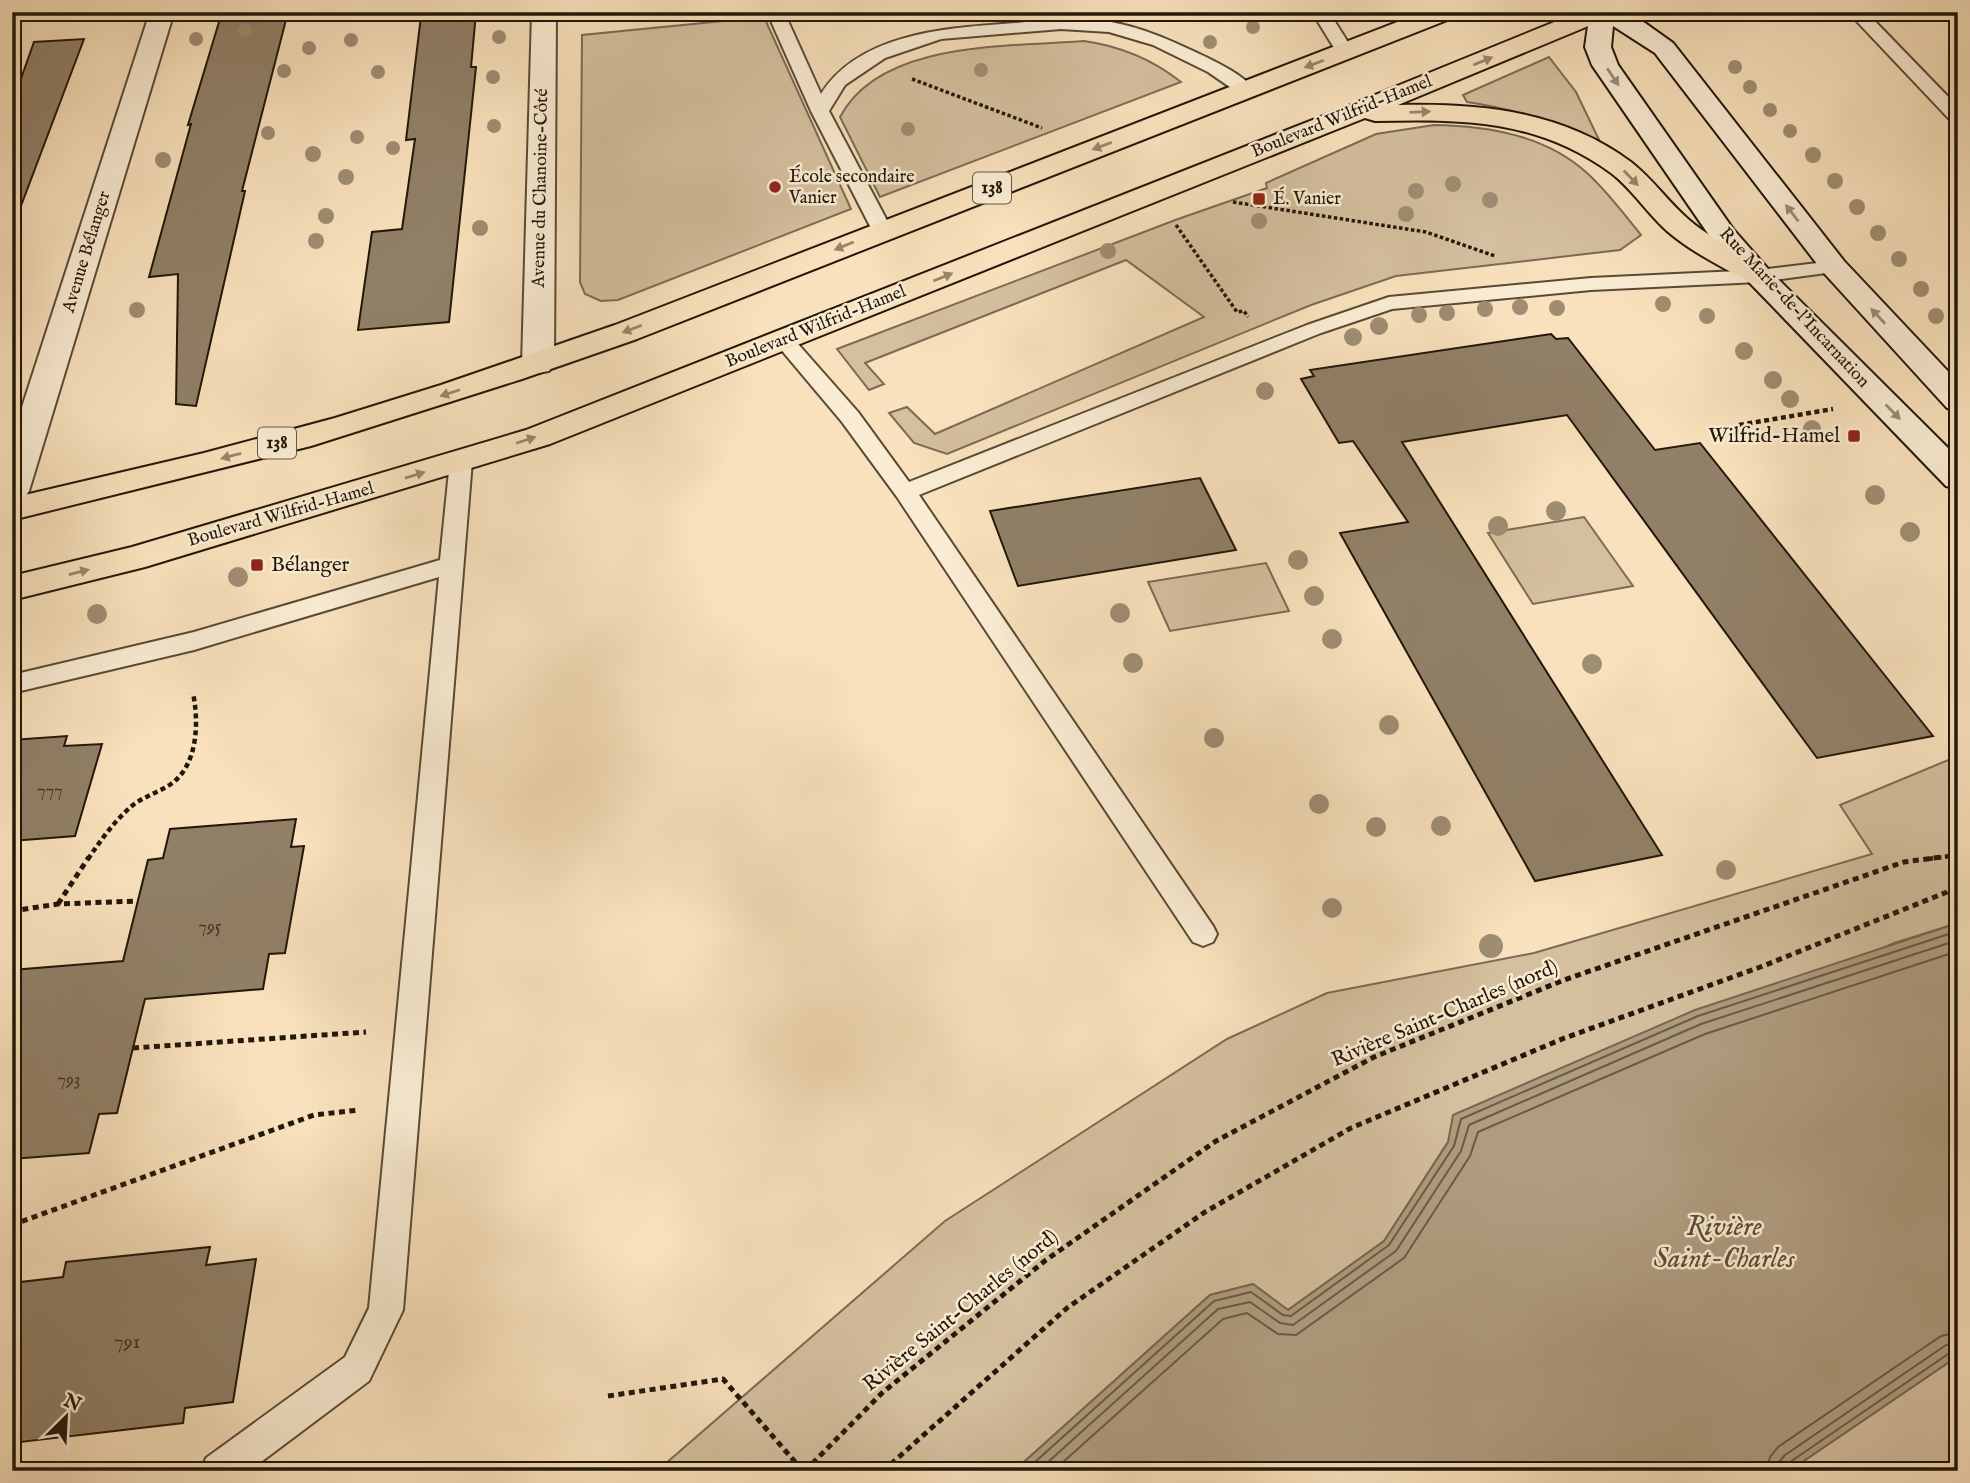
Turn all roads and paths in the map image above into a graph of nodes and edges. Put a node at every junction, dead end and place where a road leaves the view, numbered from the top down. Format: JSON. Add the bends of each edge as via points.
{"nodes":[{"id":1,"x":162,"y":12,"type":"edge"},
{"id":2,"x":544,"y":12,"type":"edge"},
{"id":3,"x":775,"y":12,"type":"edge"},
{"id":4,"x":1320,"y":12,"type":"edge"},
{"id":5,"x":1446,"y":12,"type":"edge"},
{"id":6,"x":1602,"y":12,"type":"edge"},
{"id":7,"x":1856,"y":12,"type":"edge"},
{"id":8,"x":1345,"y":52,"type":"junction"},
{"id":9,"x":867,"y":62,"type":"junction"},
{"id":10,"x":1245,"y":90,"type":"junction"},
{"id":11,"x":820,"y":111,"type":"junction"},
{"id":12,"x":1352,"y":114,"type":"junction"},
{"id":13,"x":1958,"y":118,"type":"edge"},
{"id":14,"x":1046,"y":129,"type":"dead end"},
{"id":15,"x":1222,"y":201,"type":"dead end"},
{"id":16,"x":1172,"y":219,"type":"dead end"},
{"id":17,"x":882,"y":230,"type":"junction"},
{"id":18,"x":1502,"y":259,"type":"dead end"},
{"id":19,"x":1834,"y":267,"type":"junction"},
{"id":20,"x":1759,"y":276,"type":"junction"},
{"id":21,"x":784,"y":340,"type":"junction"},
{"id":22,"x":1270,"y":348,"type":"junction"},
{"id":23,"x":538,"y":364,"type":"junction"},
{"id":24,"x":1882,"y":401,"type":"junction"},
{"id":25,"x":1958,"y":401,"type":"edge"},
{"id":26,"x":1739,"y":425,"type":"dead end"},
{"id":27,"x":461,"y":461,"type":"junction"},
{"id":28,"x":1958,"y":478,"type":"edge"},
{"id":29,"x":12,"y":491,"type":"edge"},
{"id":30,"x":905,"y":492,"type":"junction"},
{"id":31,"x":12,"y":509,"type":"edge"},
{"id":32,"x":452,"y":565,"type":"junction"},
{"id":33,"x":12,"y":588,"type":"edge"},
{"id":34,"x":12,"y":684,"type":"edge"},
{"id":35,"x":193,"y":693,"type":"dead end"},
{"id":36,"x":1958,"y":855,"type":"edge"},
{"id":37,"x":1958,"y":883,"type":"edge"},
{"id":38,"x":138,"y":901,"type":"dead end"},
{"id":39,"x":58,"y":904,"type":"junction"},
{"id":40,"x":12,"y":911,"type":"edge"},
{"id":41,"x":1203,"y":934,"type":"dead end"},
{"id":42,"x":411,"y":1030,"type":"junction"},
{"id":43,"x":133,"y":1048,"type":"dead end"},
{"id":44,"x":314,"y":1115,"type":"dead end"},
{"id":45,"x":12,"y":1225,"type":"edge"},
{"id":46,"x":608,"y":1396,"type":"dead end"},
{"id":47,"x":219,"y":1471,"type":"edge"},
{"id":48,"x":804,"y":1471,"type":"edge"},
{"id":49,"x":883,"y":1471,"type":"edge"}],
"edges":[{"from":1,"to":29,"type":"main road","name":"Avenue Bélanger"},
{"from":2,"to":23,"type":"main road","name":"Avenue du Chanoine-Côté"},
{"from":3,"to":11,"type":"lane"},
{"from":4,"to":8,"type":"lane"},
{"from":5,"to":8,"type":"main road","number":"138"},
{"from":12,"to":6,"type":"main road","name":"Boulevard Wilfrid-Hamel","one_way":true},
{"from":19,"to":6,"type":"main road","one_way":true,"via":[[1664,48]]},
{"from":6,"to":20,"type":"main road","name":"Rue Marie-de-l'Incarnation","one_way":true,"via":[[1598,47],[1605,65],[1723,235]]},
{"from":7,"to":13,"type":"lane"},
{"from":8,"to":10,"type":"main road","number":"138","one_way":true},
{"from":9,"to":10,"type":"lane","via":[[939,34],[1061,24],[1110,27],[1158,41],[1214,68]]},
{"from":9,"to":11,"type":"lane","via":[[838,82]]},
{"from":9,"to":14,"type":"path"},
{"from":10,"to":17,"type":"main road","number":"138","one_way":true},
{"from":11,"to":17,"type":"lane"},
{"from":12,"to":20,"type":"main road","one_way":true,"via":[[1464,111],[1506,116],[1552,129],[1623,169],[1679,227]]},
{"from":21,"to":12,"type":"main road","name":"Boulevard Wilfrid-Hamel","one_way":true},
{"from":15,"to":18,"type":"path","via":[[1426,232]]},
{"from":16,"to":22,"type":"path","via":[[1237,312],[1244,310]]},
{"from":17,"to":23,"type":"main road","number":"138","one_way":true},
{"from":19,"to":20,"type":"lane"},
{"from":25,"to":19,"type":"main road","one_way":true},
{"from":20,"to":22,"type":"lane","via":[[1591,284],[1389,303]]},
{"from":20,"to":24,"type":"main road","name":"Rue Marie-de-l'Incarnation"},
{"from":27,"to":21,"type":"main road","name":"Boulevard Wilfrid-Hamel","one_way":true,"via":[[604,412]]},
{"from":21,"to":30,"type":"lane","via":[[850,417]]},
{"from":22,"to":30,"type":"lane"},
{"from":23,"to":31,"type":"main road","number":"138","one_way":true,"via":[[366,419]]},
{"from":24,"to":26,"type":"path"},
{"from":24,"to":28,"type":"main road","name":"Rue Marie-de-l'Incarnation","one_way":true},
{"from":27,"to":32,"type":"lane"},
{"from":33,"to":27,"type":"main road","name":"Boulevard Wilfrid-Hamel","one_way":true,"via":[[133,559]]},
{"from":30,"to":41,"type":"lane"},
{"from":32,"to":34,"type":"lane","via":[[194,641]]},
{"from":32,"to":42,"type":"lane"},
{"from":35,"to":39,"type":"path","via":[[197,726],[186,763],[175,781],[131,807],[94,849]]},
{"from":36,"to":48,"type":"path","name":"Rivière Saint-Charles (nord)","via":[[1904,862],[1564,981],[1374,1057],[1240,1128],[1046,1259],[882,1393]]},
{"from":37,"to":49,"type":"path","via":[[1947,892],[1562,1039],[1351,1128],[1205,1212],[1066,1308]]},
{"from":38,"to":39,"type":"path"},
{"from":39,"to":40,"type":"path"},
{"from":42,"to":43,"type":"path"},
{"from":42,"to":47,"type":"lane","via":[[386,1310],[357,1369]]},
{"from":44,"to":45,"type":"path"},
{"from":46,"to":48,"type":"path","via":[[723,1379]]}]}
